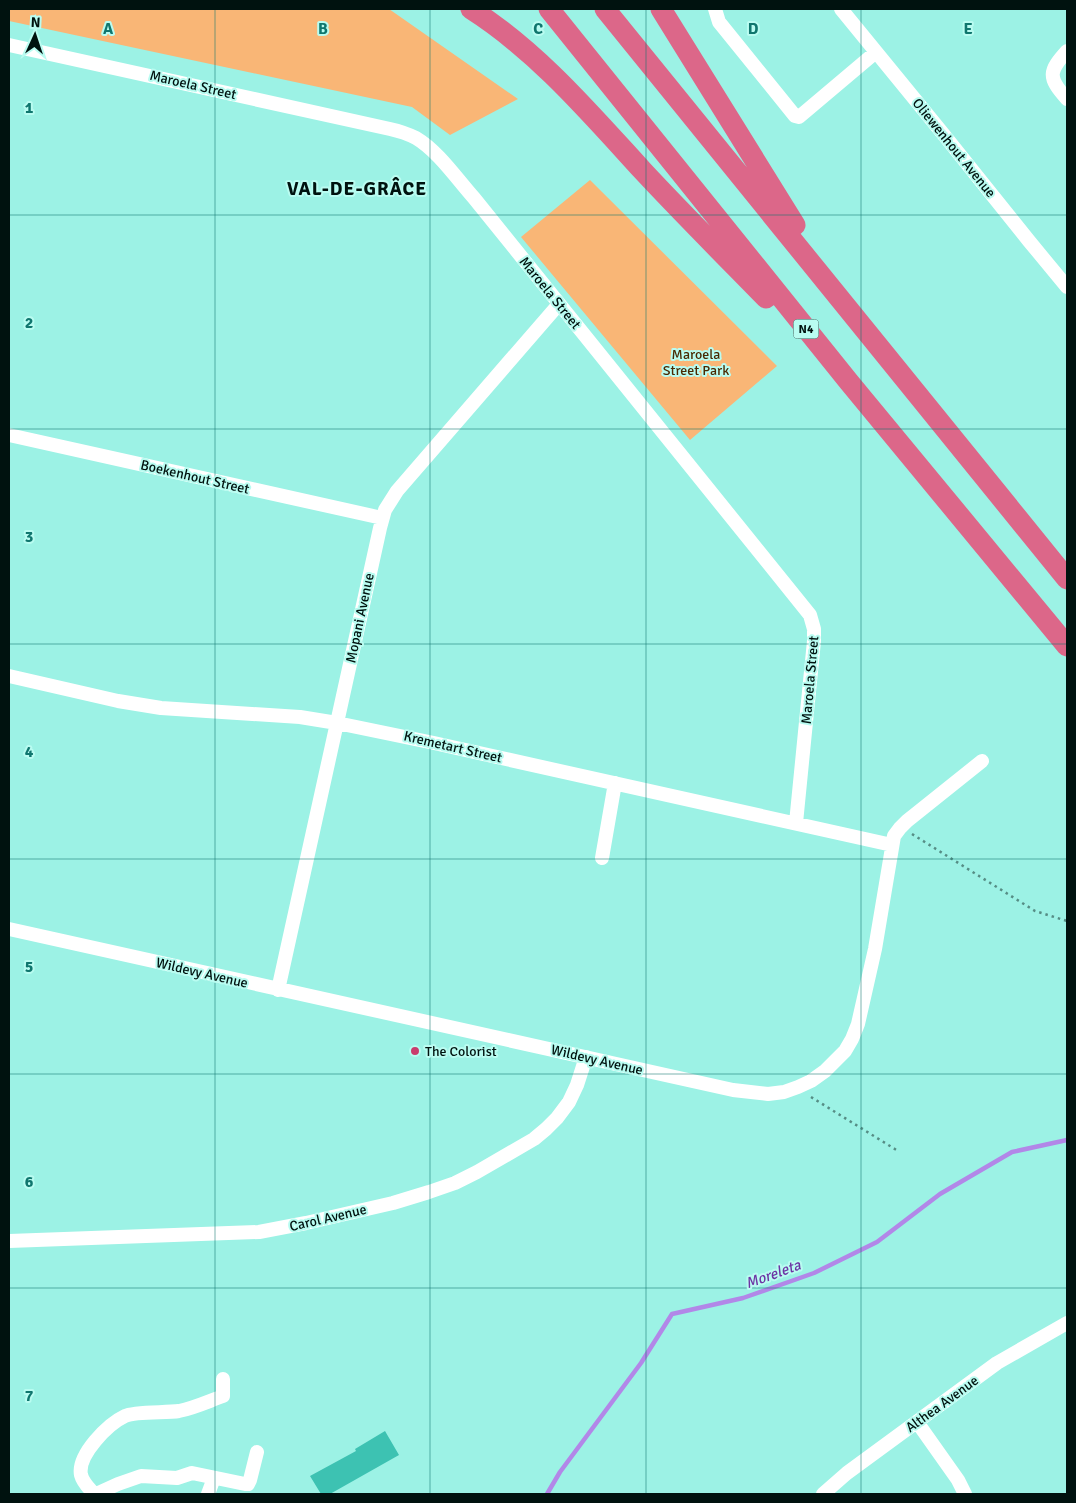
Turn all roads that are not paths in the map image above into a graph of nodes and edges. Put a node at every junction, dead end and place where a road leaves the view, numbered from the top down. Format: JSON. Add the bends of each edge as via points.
{"nodes":[{"id":1,"x":471,"y":9,"type":"edge"},
{"id":2,"x":549,"y":9,"type":"edge"},
{"id":3,"x":605,"y":9,"type":"edge"},
{"id":4,"x":661,"y":9,"type":"edge"},
{"id":5,"x":714,"y":9,"type":"edge"},
{"id":6,"x":841,"y":9,"type":"edge"},
{"id":7,"x":9,"y":44,"type":"edge"},
{"id":8,"x":1067,"y":51,"type":"edge"},
{"id":9,"x":876,"y":52,"type":"junction"},
{"id":10,"x":1067,"y":98,"type":"edge"},
{"id":11,"x":1067,"y":287,"type":"edge"},
{"id":12,"x":839,"y":297,"type":"junction"},
{"id":13,"x":559,"y":304,"type":"junction"},
{"id":14,"x":849,"y":382,"type":"junction"},
{"id":15,"x":9,"y":435,"type":"edge"},
{"id":16,"x":382,"y":518,"type":"junction"},
{"id":17,"x":1067,"y":579,"type":"edge"},
{"id":18,"x":1067,"y":646,"type":"edge"},
{"id":19,"x":9,"y":676,"type":"edge"},
{"id":20,"x":337,"y":723,"type":"junction"},
{"id":21,"x":982,"y":761,"type":"dead end"},
{"id":22,"x":615,"y":784,"type":"junction"},
{"id":23,"x":796,"y":823,"type":"junction"},
{"id":24,"x":892,"y":844,"type":"junction"},
{"id":25,"x":602,"y":858,"type":"dead end"},
{"id":26,"x":9,"y":929,"type":"edge"},
{"id":27,"x":278,"y":990,"type":"junction"},
{"id":28,"x":586,"y":1057,"type":"junction"},
{"id":29,"x":9,"y":1241,"type":"edge"},
{"id":30,"x":1067,"y":1323,"type":"edge"},
{"id":31,"x":223,"y":1379,"type":"dead end"},
{"id":32,"x":917,"y":1422,"type":"junction"},
{"id":33,"x":257,"y":1452,"type":"dead end"},
{"id":34,"x":214,"y":1478,"type":"junction"},
{"id":35,"x":95,"y":1494,"type":"edge"},
{"id":36,"x":208,"y":1494,"type":"edge"},
{"id":37,"x":823,"y":1494,"type":"edge"},
{"id":38,"x":965,"y":1494,"type":"edge"}],
"edges":[{"from":1,"to":14,"type":"highway","via":[[532,55],[562,84],[674,204]]},
{"from":2,"to":14,"type":"highway","number":"N4"},
{"from":3,"to":12,"type":"highway"},
{"from":4,"to":12,"type":"highway"},
{"from":5,"to":9,"type":"street","via":[[719,22],[795,116],[805,113]]},
{"from":6,"to":9,"type":"street","name":"Oliewenhout Avenue"},
{"from":7,"to":13,"type":"street","name":"Maroela Street","via":[[408,134],[422,142],[447,166]]},
{"from":8,"to":10,"type":"street","via":[[1052,72],[1055,83]]},
{"from":9,"to":11,"type":"street","name":"Oliewenhout Avenue"},
{"from":12,"to":17,"type":"highway"},
{"from":13,"to":16,"type":"street","name":"Mopani Avenue","via":[[398,491]]},
{"from":13,"to":23,"type":"street","name":"Maroela Street","via":[[812,619],[813,654]]},
{"from":14,"to":18,"type":"highway","number":"N4"},
{"from":15,"to":16,"type":"street","name":"Boekenhout Street"},
{"from":16,"to":20,"type":"street","name":"Mopani Avenue"},
{"from":19,"to":20,"type":"street","name":"Kremetart Street","via":[[161,708],[291,716]]},
{"from":20,"to":22,"type":"street","name":"Kremetart Street"},
{"from":20,"to":27,"type":"street","name":"Mopani Avenue"},
{"from":21,"to":24,"type":"street","name":"Wildevy Avenue","via":[[900,828]]},
{"from":22,"to":23,"type":"street","name":"Kremetart Street"},
{"from":22,"to":25,"type":"street"},
{"from":23,"to":24,"type":"street","name":"Kremetart Street"},
{"from":24,"to":28,"type":"street","name":"Wildevy Avenue","via":[[875,949],[858,1024],[845,1051],[811,1081],[784,1092],[748,1093]]},
{"from":26,"to":27,"type":"street","name":"Wildevy Avenue"},
{"from":27,"to":28,"type":"street","name":"Wildevy Avenue"},
{"from":28,"to":29,"type":"street","name":"Carol Avenue","via":[[569,1102],[546,1130],[477,1172],[429,1192],[306,1224],[259,1232]]},
{"from":30,"to":32,"type":"street","name":"Althea Avenue","via":[[997,1363]]},
{"from":31,"to":35,"type":"street","via":[[223,1396],[179,1411],[126,1415],[108,1428],[88,1450],[82,1467],[84,1482]]},
{"from":32,"to":37,"type":"street","name":"Althea Avenue"},
{"from":32,"to":38,"type":"street"},
{"from":33,"to":34,"type":"street","via":[[248,1484]]},
{"from":34,"to":35,"type":"street","via":[[192,1473],[176,1478],[141,1476]]},
{"from":34,"to":36,"type":"street"}]}
